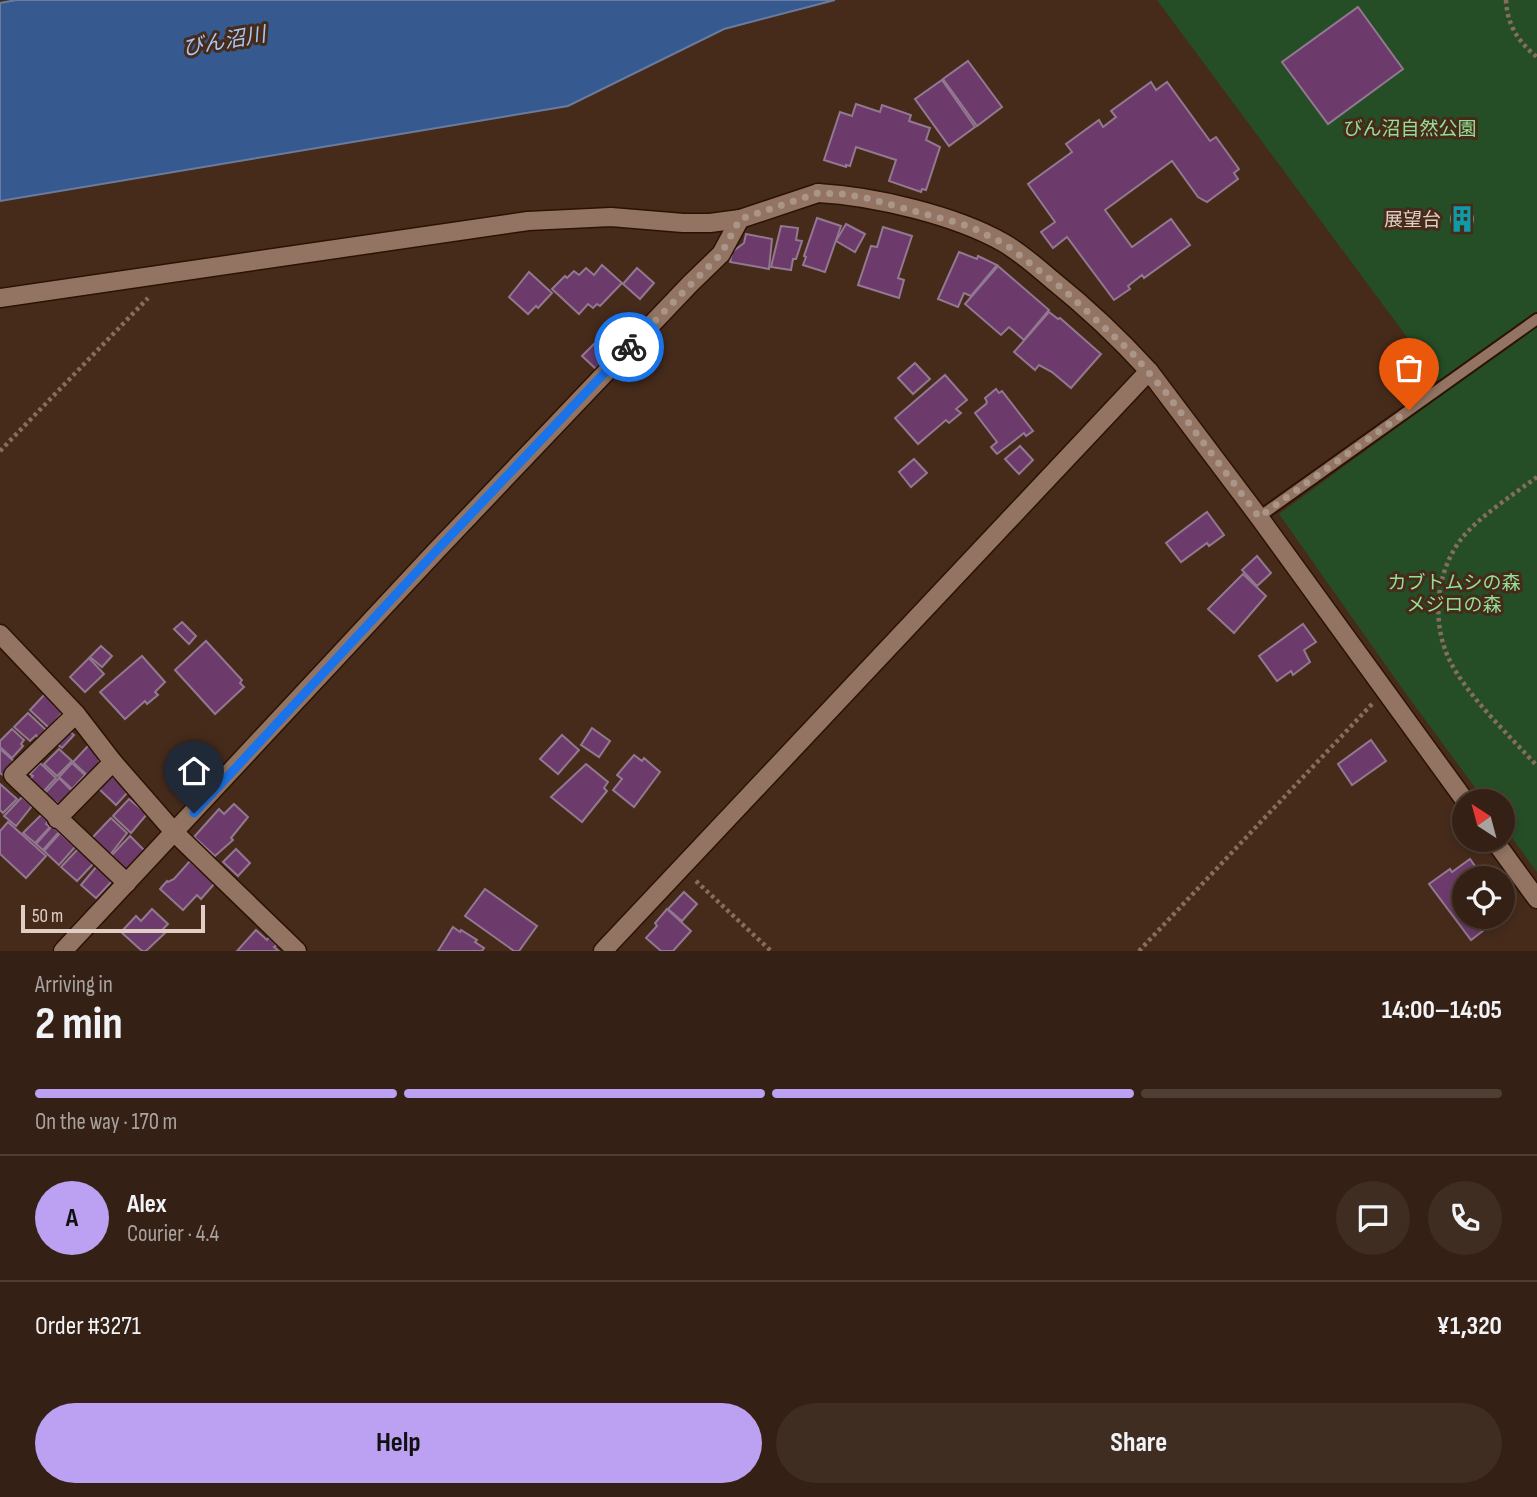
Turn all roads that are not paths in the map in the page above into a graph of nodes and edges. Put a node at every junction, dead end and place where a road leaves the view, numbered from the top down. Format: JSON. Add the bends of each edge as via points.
{"nodes":[{"id":1,"x":740,"y":219,"type":"junction"},
{"id":2,"x":0,"y":298,"type":"edge"},
{"id":3,"x":1537,"y":319,"type":"edge"},
{"id":4,"x":1149,"y":371,"type":"junction"},
{"id":5,"x":1259,"y":517,"type":"junction"},
{"id":6,"x":0,"y":634,"type":"edge"},
{"id":7,"x":76,"y":714,"type":"junction"},
{"id":8,"x":113,"y":762,"type":"junction"},
{"id":9,"x":1456,"y":789,"type":"edge"},
{"id":10,"x":57,"y":819,"type":"junction"},
{"id":11,"x":175,"y":833,"type":"junction"},
{"id":12,"x":1503,"y":852,"type":"edge"},
{"id":13,"x":127,"y":883,"type":"junction"},
{"id":14,"x":1537,"y":899,"type":"edge"},
{"id":15,"x":63,"y":951,"type":"edge"},
{"id":16,"x":297,"y":951,"type":"edge"},
{"id":17,"x":603,"y":951,"type":"edge"}],
"edges":[{"from":1,"to":2,"type":"street","via":[[528,221]]},
{"from":1,"to":4,"type":"street","via":[[818,193],[866,198],[971,227],[1021,254],[1091,313]]},
{"from":1,"to":11,"type":"street","via":[[721,254],[436,551]]},
{"from":3,"to":5,"type":"lane"},
{"from":4,"to":5,"type":"street"},
{"from":4,"to":17,"type":"street"},
{"from":5,"to":9,"type":"street"},
{"from":6,"to":7,"type":"street"},
{"from":7,"to":8,"type":"street"},
{"from":7,"to":10,"type":"street","via":[[13,775]]},
{"from":8,"to":10,"type":"street"},
{"from":8,"to":11,"type":"street"},
{"from":10,"to":13,"type":"street"},
{"from":11,"to":13,"type":"street"},
{"from":11,"to":16,"type":"street"},
{"from":12,"to":14,"type":"street"},
{"from":13,"to":15,"type":"street"}]}
